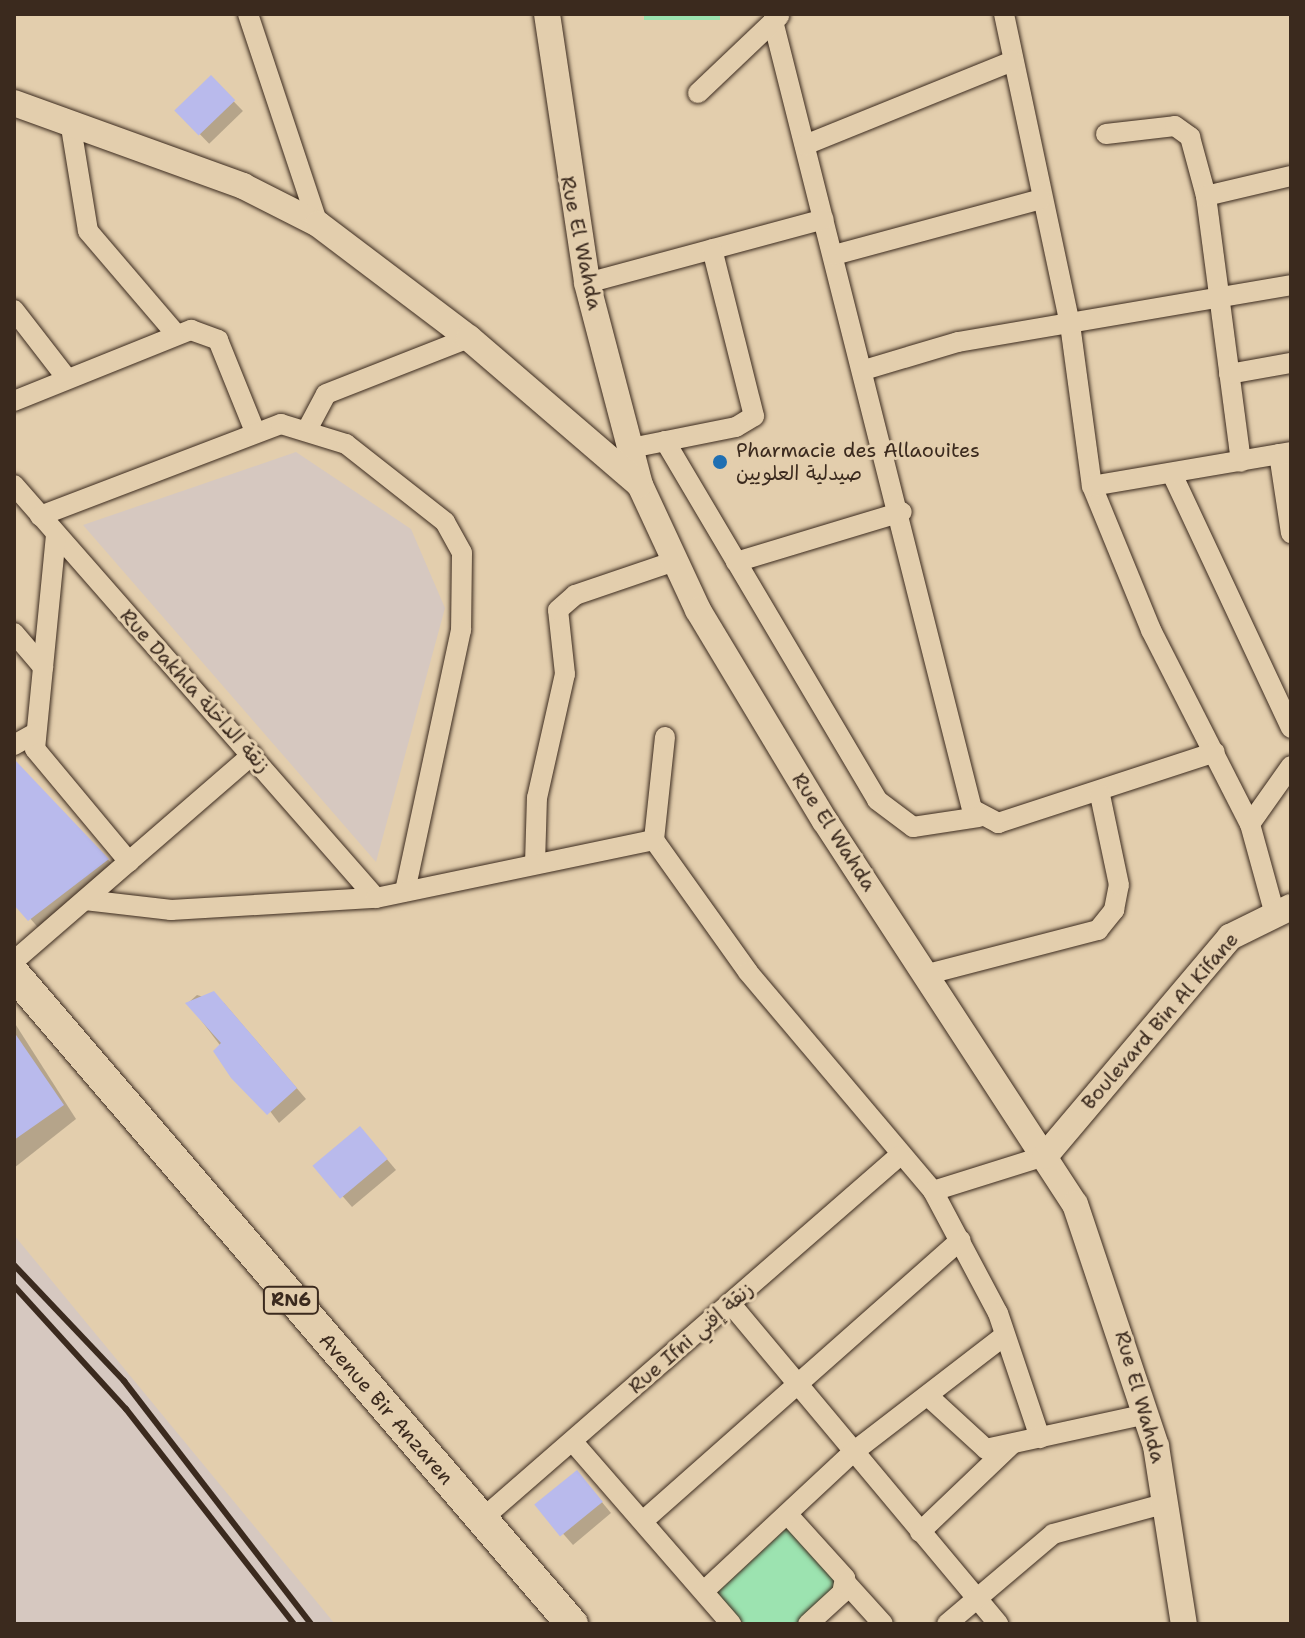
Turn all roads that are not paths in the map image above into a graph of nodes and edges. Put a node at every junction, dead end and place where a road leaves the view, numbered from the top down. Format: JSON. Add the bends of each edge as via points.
{"nodes":[{"id":1,"x":248,"y":14,"type":"edge"},
{"id":2,"x":547,"y":14,"type":"edge"},
{"id":3,"x":1004,"y":14,"type":"edge"},
{"id":4,"x":777,"y":18,"type":"edge"},
{"id":5,"x":1013,"y":61,"type":"junction"},
{"id":6,"x":698,"y":93,"type":"dead end"},
{"id":7,"x":14,"y":103,"type":"edge"},
{"id":8,"x":70,"y":121,"type":"junction"},
{"id":9,"x":1106,"y":134,"type":"dead end"},
{"id":10,"x":805,"y":145,"type":"junction"},
{"id":11,"x":1291,"y":176,"type":"edge"},
{"id":12,"x":1206,"y":196,"type":"junction"},
{"id":13,"x":1041,"y":199,"type":"junction"},
{"id":14,"x":824,"y":219,"type":"junction"},
{"id":15,"x":318,"y":224,"type":"junction"},
{"id":16,"x":712,"y":249,"type":"junction"},
{"id":17,"x":834,"y":255,"type":"junction"},
{"id":18,"x":587,"y":283,"type":"junction"},
{"id":19,"x":1291,"y":285,"type":"edge"},
{"id":20,"x":1219,"y":299,"type":"junction"},
{"id":21,"x":14,"y":310,"type":"edge"},
{"id":22,"x":1070,"y":324,"type":"junction"},
{"id":23,"x":175,"y":333,"type":"junction"},
{"id":24,"x":469,"y":338,"type":"junction"},
{"id":25,"x":1291,"y":363,"type":"edge"},
{"id":26,"x":864,"y":370,"type":"junction"},
{"id":27,"x":1229,"y":374,"type":"junction"},
{"id":28,"x":65,"y":376,"type":"junction"},
{"id":29,"x":14,"y":401,"type":"edge"},
{"id":30,"x":308,"y":428,"type":"junction"},
{"id":31,"x":254,"y":429,"type":"junction"},
{"id":32,"x":665,"y":441,"type":"junction"},
{"id":33,"x":631,"y":448,"type":"junction"},
{"id":34,"x":1285,"y":453,"type":"edge"},
{"id":35,"x":1241,"y":462,"type":"junction"},
{"id":36,"x":1173,"y":476,"type":"junction"},
{"id":37,"x":14,"y":485,"type":"edge"},
{"id":38,"x":640,"y":485,"type":"junction"},
{"id":39,"x":1092,"y":486,"type":"junction"},
{"id":40,"x":902,"y":512,"type":"junction"},
{"id":41,"x":40,"y":516,"type":"junction"},
{"id":42,"x":1290,"y":527,"type":"edge"},
{"id":43,"x":56,"y":535,"type":"junction"},
{"id":44,"x":675,"y":561,"type":"junction"},
{"id":45,"x":736,"y":562,"type":"junction"},
{"id":46,"x":14,"y":633,"type":"edge"},
{"id":47,"x":43,"y":667,"type":"junction"},
{"id":48,"x":1291,"y":728,"type":"edge"},
{"id":49,"x":34,"y":734,"type":"junction"},
{"id":50,"x":665,"y":737,"type":"dead end"},
{"id":51,"x":14,"y":745,"type":"edge"},
{"id":52,"x":1215,"y":752,"type":"junction"},
{"id":53,"x":252,"y":755,"type":"junction"},
{"id":54,"x":1291,"y":766,"type":"edge"},
{"id":55,"x":1100,"y":795,"type":"junction"},
{"id":56,"x":978,"y":817,"type":"junction"},
{"id":57,"x":1250,"y":824,"type":"junction"},
{"id":58,"x":654,"y":840,"type":"junction"},
{"id":59,"x":129,"y":862,"type":"junction"},
{"id":60,"x":535,"y":864,"type":"junction"},
{"id":61,"x":405,"y":891,"type":"junction"},
{"id":62,"x":376,"y":898,"type":"junction"},
{"id":63,"x":85,"y":900,"type":"junction"},
{"id":64,"x":1283,"y":909,"type":"edge"},
{"id":65,"x":14,"y":961,"type":"edge"},
{"id":66,"x":14,"y":974,"type":"edge"},
{"id":67,"x":928,"y":974,"type":"junction"},
{"id":68,"x":899,"y":1156,"type":"junction"},
{"id":69,"x":1045,"y":1156,"type":"junction"},
{"id":70,"x":933,"y":1191,"type":"junction"},
{"id":71,"x":961,"y":1240,"type":"junction"},
{"id":72,"x":730,"y":1303,"type":"junction"},
{"id":73,"x":1005,"y":1335,"type":"junction"},
{"id":74,"x":802,"y":1385,"type":"junction"},
{"id":75,"x":928,"y":1396,"type":"junction"},
{"id":76,"x":1146,"y":1414,"type":"junction"},
{"id":77,"x":1040,"y":1438,"type":"junction"},
{"id":78,"x":573,"y":1442,"type":"junction"},
{"id":79,"x":1012,"y":1444,"type":"junction"},
{"id":80,"x":852,"y":1453,"type":"junction"},
{"id":81,"x":1167,"y":1503,"type":"junction"},
{"id":82,"x":789,"y":1516,"type":"junction"},
{"id":83,"x":482,"y":1519,"type":"junction"},
{"id":84,"x":643,"y":1521,"type":"junction"},
{"id":85,"x":920,"y":1532,"type":"junction"},
{"id":86,"x":846,"y":1583,"type":"junction"},
{"id":87,"x":704,"y":1591,"type":"junction"},
{"id":88,"x":977,"y":1599,"type":"junction"},
{"id":89,"x":572,"y":1624,"type":"edge"},
{"id":90,"x":731,"y":1624,"type":"edge"},
{"id":91,"x":808,"y":1624,"type":"edge"},
{"id":92,"x":883,"y":1624,"type":"edge"},
{"id":93,"x":947,"y":1624,"type":"edge"},
{"id":94,"x":998,"y":1624,"type":"edge"},
{"id":95,"x":1184,"y":1624,"type":"edge"}],
"edges":[{"from":1,"to":15,"type":"street"},
{"from":2,"to":18,"type":"street","name":"Rue El Wahda","via":[[551,78]]},
{"from":3,"to":5,"type":"street"},
{"from":4,"to":6,"type":"street"},
{"from":4,"to":10,"type":"street"},
{"from":5,"to":10,"type":"street"},
{"from":5,"to":13,"type":"street"},
{"from":7,"to":8,"type":"street"},
{"from":8,"to":15,"type":"street","via":[[243,186]]},
{"from":8,"to":23,"type":"street","via":[[88,231]]},
{"from":9,"to":12,"type":"street","via":[[1183,129]]},
{"from":10,"to":14,"type":"street"},
{"from":11,"to":12,"type":"street"},
{"from":12,"to":20,"type":"street"},
{"from":13,"to":17,"type":"street"},
{"from":13,"to":22,"type":"street"},
{"from":14,"to":16,"type":"street"},
{"from":14,"to":17,"type":"street"},
{"from":15,"to":24,"type":"street"},
{"from":16,"to":18,"type":"street"},
{"from":16,"to":32,"type":"street","via":[[755,409],[743,424]]},
{"from":17,"to":26,"type":"street"},
{"from":18,"to":33,"type":"street","name":"Rue El Wahda"},
{"from":19,"to":20,"type":"street"},
{"from":20,"to":22,"type":"street"},
{"from":20,"to":27,"type":"street"},
{"from":21,"to":28,"type":"street"},
{"from":22,"to":26,"type":"street","via":[[958,342]]},
{"from":22,"to":39,"type":"street"},
{"from":23,"to":28,"type":"street"},
{"from":23,"to":31,"type":"street","via":[[218,340]]},
{"from":24,"to":30,"type":"street","via":[[326,394]]},
{"from":24,"to":38,"type":"street"},
{"from":25,"to":27,"type":"street"},
{"from":26,"to":40,"type":"street"},
{"from":27,"to":35,"type":"street"},
{"from":28,"to":29,"type":"street"},
{"from":30,"to":31,"type":"street"},
{"from":30,"to":61,"type":"street","via":[[346,444],[445,522],[462,553],[461,630]]},
{"from":31,"to":41,"type":"street"},
{"from":32,"to":33,"type":"street"},
{"from":32,"to":45,"type":"street"},
{"from":33,"to":38,"type":"street","name":"Rue El Wahda"},
{"from":34,"to":35,"type":"street"},
{"from":34,"to":42,"type":"street"},
{"from":35,"to":36,"type":"street"},
{"from":36,"to":39,"type":"street"},
{"from":36,"to":48,"type":"street"},
{"from":37,"to":41,"type":"street","name":"Rue Dakhla زنقة الداخلة"},
{"from":38,"to":44,"type":"street","name":"Rue El Wahda"},
{"from":39,"to":52,"type":"street","via":[[1128,580]]},
{"from":40,"to":45,"type":"street"},
{"from":40,"to":56,"type":"street"},
{"from":41,"to":43,"type":"street","name":"Rue Dakhla زنقة الداخلة"},
{"from":43,"to":47,"type":"street"},
{"from":43,"to":53,"type":"street","name":"Rue Dakhla زنقة الداخلة"},
{"from":44,"to":60,"type":"street","via":[[575,595],[558,610],[565,674],[537,798]]},
{"from":44,"to":67,"type":"street","name":"Rue El Wahda","via":[[825,821]]},
{"from":45,"to":56,"type":"street","via":[[890,815],[913,827]]},
{"from":46,"to":47,"type":"street"},
{"from":47,"to":49,"type":"street"},
{"from":49,"to":51,"type":"street"},
{"from":49,"to":59,"type":"street","via":[[41,764]]},
{"from":50,"to":58,"type":"street"},
{"from":52,"to":55,"type":"street"},
{"from":52,"to":57,"type":"street"},
{"from":53,"to":59,"type":"street"},
{"from":53,"to":62,"type":"street","name":"Rue Dakhla زنقة الداخلة"},
{"from":54,"to":57,"type":"street"},
{"from":55,"to":56,"type":"street","via":[[998,823]]},
{"from":55,"to":67,"type":"street","via":[[1119,885],[1114,910],[1098,930]]},
{"from":57,"to":64,"type":"street"},
{"from":58,"to":60,"type":"street"},
{"from":58,"to":68,"type":"street","via":[[748,972]]},
{"from":59,"to":63,"type":"street"},
{"from":60,"to":61,"type":"street"},
{"from":61,"to":62,"type":"street"},
{"from":62,"to":63,"type":"street","via":[[171,910]]},
{"from":63,"to":65,"type":"street"},
{"from":64,"to":69,"type":"street","name":"Boulevard Bin Al Kifane","via":[[1230,937]]},
{"from":66,"to":83,"type":"main road","name":"Avenue Bir Anzaren","number":"RN6"},
{"from":67,"to":69,"type":"street","name":"Rue El Wahda"},
{"from":68,"to":70,"type":"street"},
{"from":68,"to":72,"type":"street","name":"Rue Ifni زنقة إفني"},
{"from":69,"to":70,"type":"street"},
{"from":69,"to":76,"type":"street","name":"Rue El Wahda","via":[[1094,1248]]},
{"from":70,"to":71,"type":"street"},
{"from":71,"to":73,"type":"street"},
{"from":71,"to":74,"type":"street"},
{"from":72,"to":74,"type":"street"},
{"from":72,"to":78,"type":"street","name":"Rue Ifni زنقة إفني"},
{"from":73,"to":75,"type":"street"},
{"from":73,"to":77,"type":"street"},
{"from":74,"to":80,"type":"street"},
{"from":74,"to":84,"type":"street"},
{"from":75,"to":79,"type":"street","via":[[977,1446]]},
{"from":75,"to":80,"type":"street"},
{"from":76,"to":77,"type":"street"},
{"from":76,"to":81,"type":"street","name":"Rue El Wahda"},
{"from":77,"to":79,"type":"street"},
{"from":78,"to":83,"type":"street","name":"Rue Ifni زنقة إفني"},
{"from":78,"to":84,"type":"street"},
{"from":79,"to":85,"type":"street"},
{"from":80,"to":82,"type":"street"},
{"from":80,"to":85,"type":"street"},
{"from":81,"to":88,"type":"street","via":[[1053,1534]]},
{"from":81,"to":95,"type":"street","name":"Rue El Wahda"},
{"from":82,"to":86,"type":"street"},
{"from":82,"to":87,"type":"street"},
{"from":83,"to":89,"type":"main road","name":"Avenue Bir Anzaren","number":"RN6"},
{"from":84,"to":87,"type":"street"},
{"from":85,"to":88,"type":"street"},
{"from":86,"to":91,"type":"street"},
{"from":86,"to":92,"type":"street"},
{"from":87,"to":90,"type":"street"},
{"from":88,"to":93,"type":"street"},
{"from":88,"to":94,"type":"street"}]}
